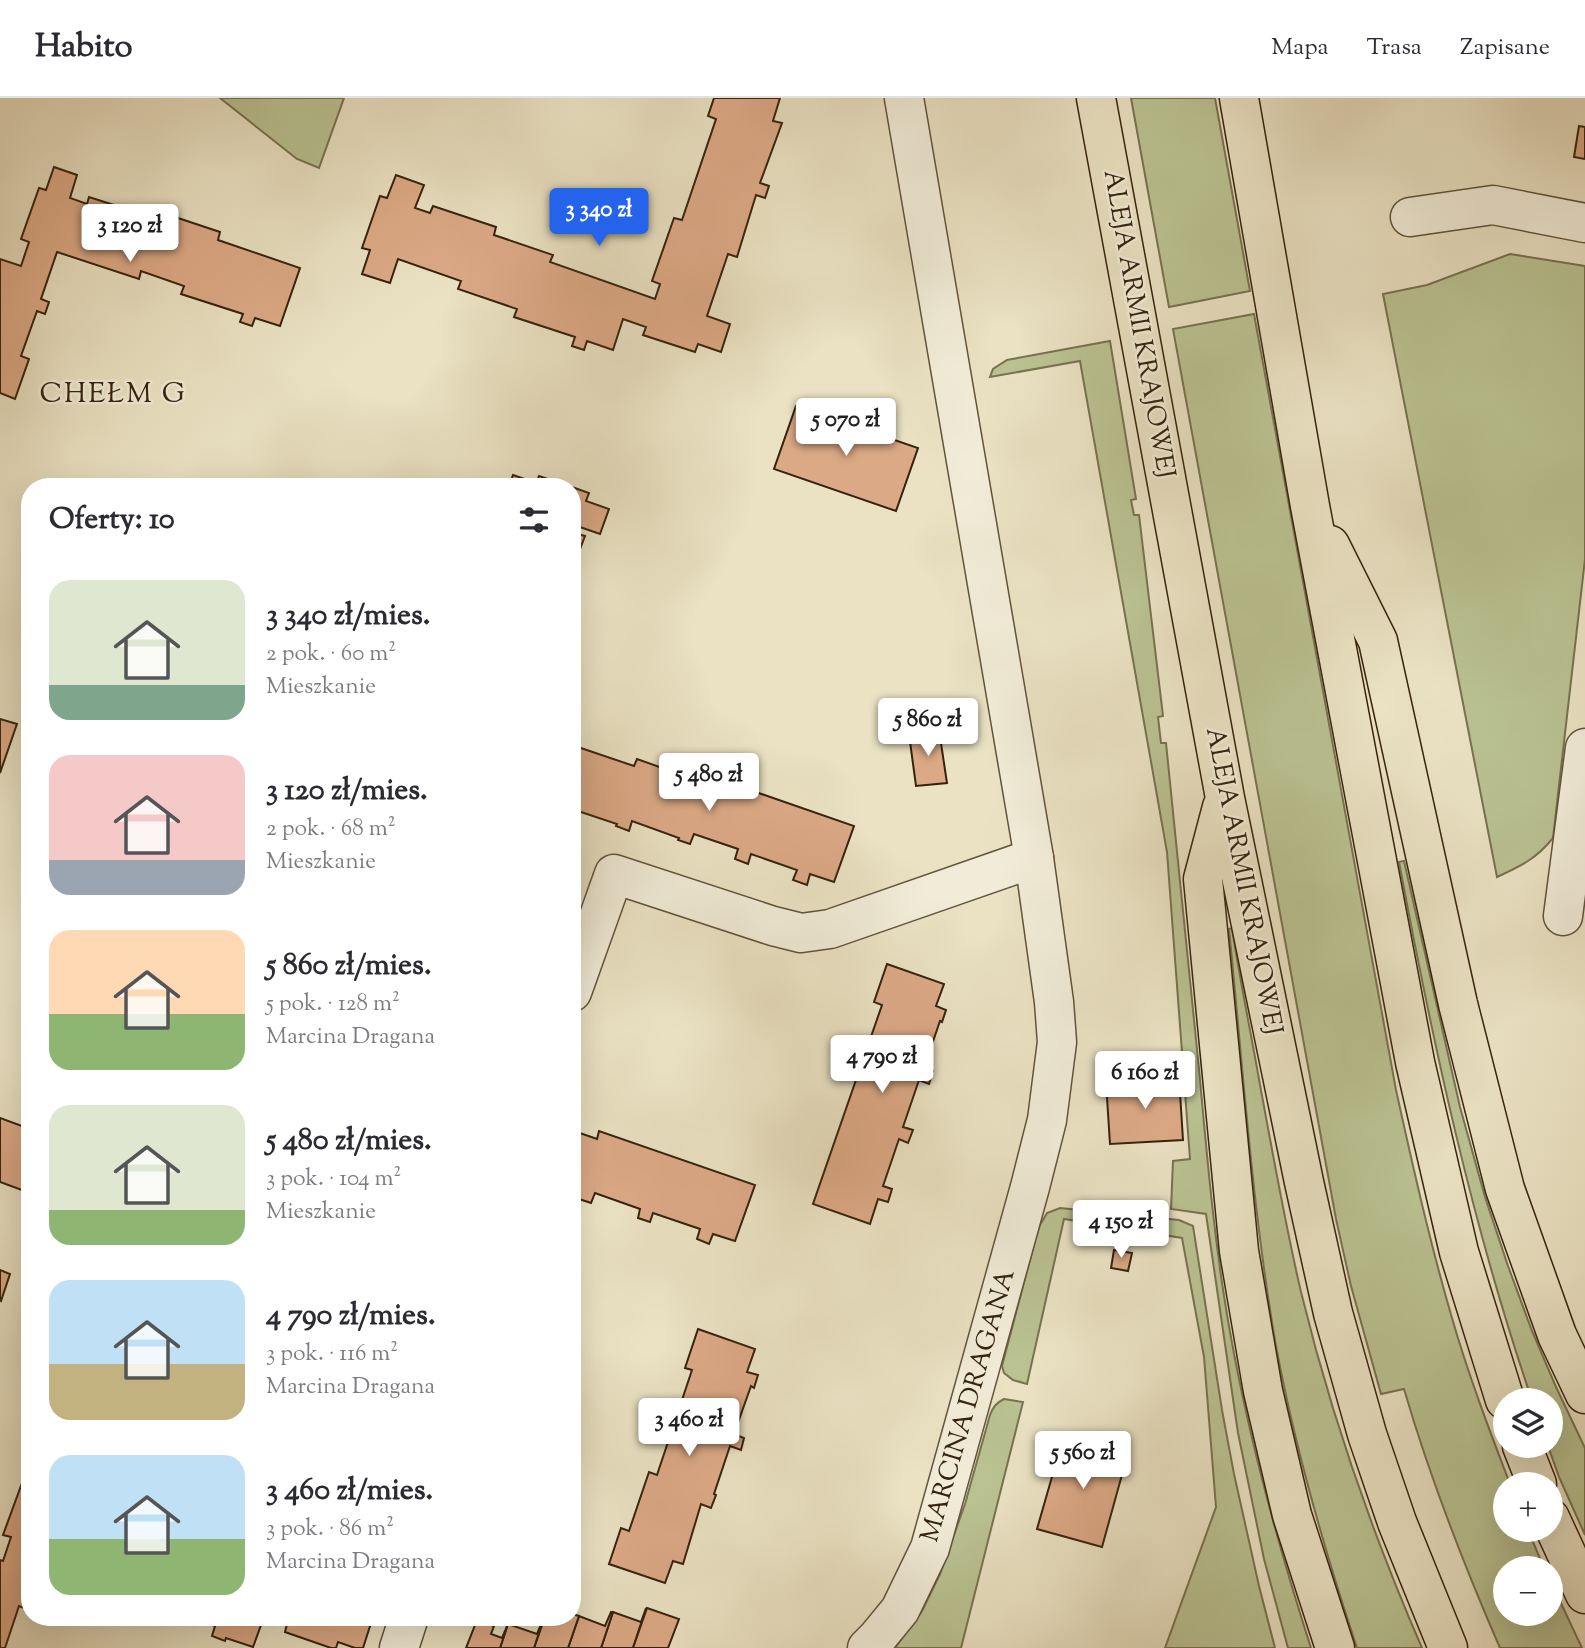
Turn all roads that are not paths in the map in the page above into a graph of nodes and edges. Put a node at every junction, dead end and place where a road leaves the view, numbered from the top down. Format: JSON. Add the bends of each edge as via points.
{"nodes":[{"id":1,"x":904,"y":98,"type":"edge"},
{"id":2,"x":1096,"y":98,"type":"edge"},
{"id":3,"x":1239,"y":98,"type":"edge"},
{"id":4,"x":1410,"y":217,"type":"dead end"},
{"id":5,"x":1585,"y":223,"type":"edge"},
{"id":6,"x":1310,"y":506,"type":"junction"},
{"id":7,"x":1585,"y":748,"type":"edge"},
{"id":8,"x":1225,"y":798,"type":"junction"},
{"id":9,"x":1034,"y":858,"type":"junction"},
{"id":10,"x":1563,"y":916,"type":"dead end"},
{"id":11,"x":581,"y":967,"type":"edge"},
{"id":12,"x":1502,"y":1388,"type":"edge"},
{"id":13,"x":1585,"y":1394,"type":"edge"},
{"id":14,"x":1561,"y":1542,"type":"edge"},
{"id":15,"x":1585,"y":1594,"type":"edge"},
{"id":16,"x":405,"y":1626,"type":"edge"},
{"id":17,"x":399,"y":1648,"type":"edge"},
{"id":18,"x":867,"y":1648,"type":"edge"},
{"id":19,"x":1335,"y":1648,"type":"edge"},
{"id":20,"x":1448,"y":1648,"type":"edge"}],
"edges":[{"from":1,"to":9,"type":"street","name":"MARCINA DRAGANA"},
{"from":2,"to":8,"type":"main road","name":"ALEJA ARMII KRAJOWEJ"},
{"from":3,"to":6,"type":"main road"},
{"from":4,"to":5,"type":"street","via":[[1493,205]]},
{"from":6,"to":12,"type":"main road","via":[[1418,1075],[1458,1252]]},
{"from":6,"to":13,"type":"main road","via":[[1378,641],[1458,1004],[1505,1189],[1557,1335]]},
{"from":7,"to":10,"type":"street"},
{"from":8,"to":19,"type":"main road","via":[[1203,879],[1238,1251],[1263,1391],[1292,1515]]},
{"from":8,"to":20,"type":"main road","name":"ALEJA ARMII KRAJOWEJ","via":[[1333,1313],[1397,1522]]},
{"from":9,"to":11,"type":"street","via":[[830,929],[801,933],[614,874]]},
{"from":9,"to":18,"type":"street","name":"MARCINA DRAGANA","via":[[1056,1042],[1047,1120],[930,1548],[900,1610]]},
{"from":14,"to":15,"type":"main road"},
{"from":16,"to":17,"type":"street"}]}
